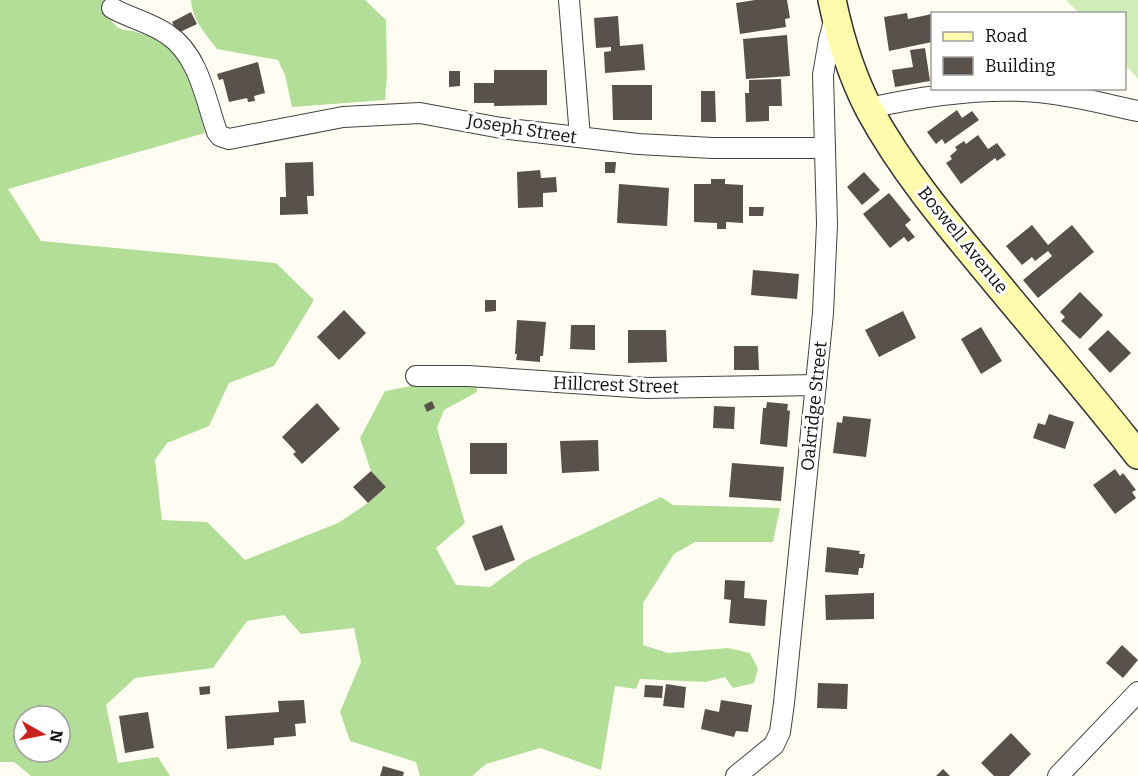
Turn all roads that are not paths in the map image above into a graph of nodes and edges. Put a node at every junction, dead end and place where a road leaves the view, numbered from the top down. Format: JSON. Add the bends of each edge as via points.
{"nodes":[{"id":1,"x":569,"y":0,"type":"edge"},
{"id":2,"x":112,"y":8,"type":"dead end"},
{"id":3,"x":833,"y":9,"type":"edge"},
{"id":4,"x":868,"y":108,"type":"junction"},
{"id":5,"x":1138,"y":111,"type":"edge"},
{"id":6,"x":580,"y":137,"type":"junction"},
{"id":7,"x":825,"y":148,"type":"junction"},
{"id":8,"x":416,"y":376,"type":"dead end"},
{"id":9,"x":816,"y":385,"type":"junction"},
{"id":10,"x":1138,"y":455,"type":"edge"},
{"id":11,"x":1138,"y":692,"type":"edge"},
{"id":12,"x":736,"y":776,"type":"edge"},
{"id":13,"x":1058,"y":776,"type":"edge"}],
"edges":[{"from":1,"to":6,"type":"street"},
{"from":2,"to":6,"type":"street","name":"Joseph Street","via":[[160,30],[184,50],[195,67],[222,137],[234,139],[343,117],[404,113]]},
{"from":3,"to":4,"type":"street","name":"Boswell Avenue"},
{"from":3,"to":7,"type":"street","name":"Oakridge Street","via":[[823,75]]},
{"from":4,"to":5,"type":"street","via":[[930,97],[1021,91]]},
{"from":4,"to":10,"type":"street","name":"Boswell Avenue","via":[[904,165],[957,235]]},
{"from":6,"to":7,"type":"street","name":"Joseph Street","via":[[670,147]]},
{"from":7,"to":9,"type":"street","name":"Oakridge Street","via":[[827,224]]},
{"from":8,"to":9,"type":"street","name":"Hillcrest Street","via":[[647,388]]},
{"from":9,"to":12,"type":"street","name":"Oakridge Street","via":[[781,726],[770,750]]},
{"from":11,"to":13,"type":"street"}]}
